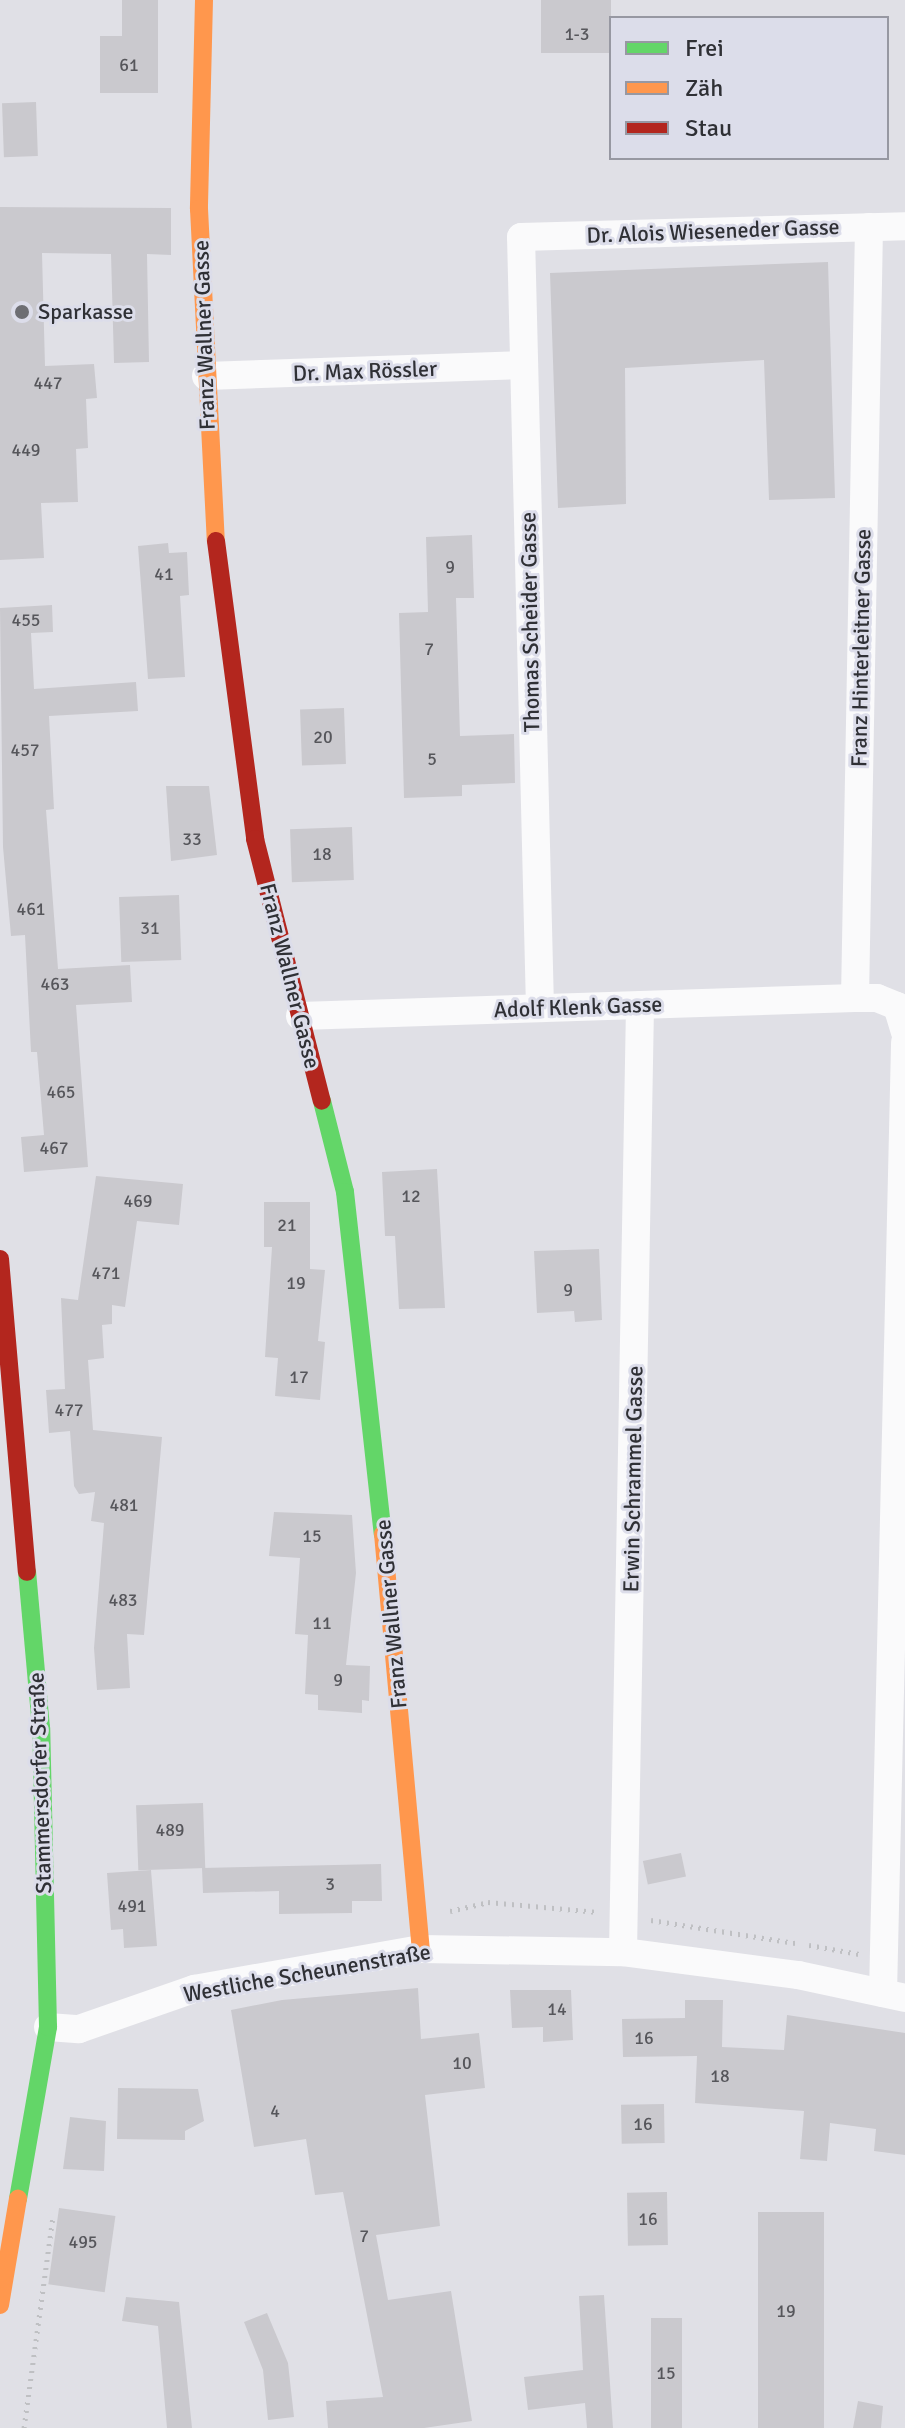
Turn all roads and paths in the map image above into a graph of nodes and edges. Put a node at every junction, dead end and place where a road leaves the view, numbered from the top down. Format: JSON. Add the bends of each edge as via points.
{"nodes":[{"id":1,"x":204,"y":0,"type":"edge"},
{"id":2,"x":905,"y":226,"type":"edge"},
{"id":3,"x":869,"y":227,"type":"junction"},
{"id":4,"x":521,"y":237,"type":"joint"},
{"id":5,"x":524,"y":365,"type":"junction"},
{"id":6,"x":206,"y":376,"type":"junction"},
{"id":7,"x":855,"y":998,"type":"junction"},
{"id":8,"x":640,"y":1005,"type":"junction"},
{"id":9,"x":540,"y":1008,"type":"junction"},
{"id":10,"x":300,"y":1016,"type":"junction"},
{"id":11,"x":905,"y":1032,"type":"edge"},
{"id":12,"x":905,"y":1042,"type":"edge"},
{"id":13,"x":0,"y":1259,"type":"edge"},
{"id":14,"x":4,"y":1344,"type":"edge"},
{"id":15,"x":421,"y":1949,"type":"junction"},
{"id":16,"x":623,"y":1952,"type":"junction"},
{"id":17,"x":894,"y":1995,"type":"edge"},
{"id":18,"x":48,"y":2027,"type":"junction"},
{"id":19,"x":55,"y":2201,"type":"dead end"},
{"id":20,"x":2,"y":2285,"type":"edge"},
{"id":21,"x":0,"y":2305,"type":"edge"},
{"id":22,"x":24,"y":2428,"type":"edge"}],
"edges":[{"from":1,"to":6,"type":"street","name":"Franz Wallner Gasse","via":[[199,209]]},
{"from":2,"to":3,"type":"street","name":"Dr. Alois Wieseneder Gasse"},
{"from":3,"to":4,"type":"street","name":"Dr. Alois Wieseneder Gasse"},
{"from":3,"to":7,"type":"street","name":"Franz Hinterleitner Gasse"},
{"from":4,"to":5,"type":"street","name":"Thomas Scheider Gasse"},
{"from":5,"to":6,"type":"street","name":"Dr. Max Rössler"},
{"from":5,"to":9,"type":"street","name":"Thomas Scheider Gasse"},
{"from":6,"to":10,"type":"street","name":"Franz Wallner Gasse","via":[[211,505],[255,839]]},
{"from":7,"to":8,"type":"street","name":"Adolf Klenk Gasse"},
{"from":7,"to":11,"type":"street","via":[[877,998],[897,1006]]},
{"from":8,"to":9,"type":"street","name":"Adolf Klenk Gasse"},
{"from":8,"to":16,"type":"street","name":"Erwin Schrammel Gasse"},
{"from":9,"to":10,"type":"street","name":"Adolf Klenk Gasse"},
{"from":10,"to":15,"type":"street","name":"Franz Wallner Gasse","via":[[345,1192],[364,1327]]},
{"from":12,"to":17,"type":"street"},
{"from":13,"to":14,"type":"street","name":"Stammersdorfer Straße"},
{"from":14,"to":18,"type":"street","name":"Stammersdorfer Straße","via":[[41,1728]]},
{"from":15,"to":16,"type":"street","name":"Westliche Scheunenstraße"},
{"from":15,"to":18,"type":"street","name":"Westliche Scheunenstraße","via":[[194,1989],[79,2029]]},
{"from":16,"to":17,"type":"street","name":"Westliche Scheunenstraße","via":[[798,1975]]},
{"from":18,"to":20,"type":"street","name":"Stammersdorfer Straße"},
{"from":19,"to":22,"type":"path"},
{"from":20,"to":21,"type":"street","name":"Stammersdorfer Straße"}]}
